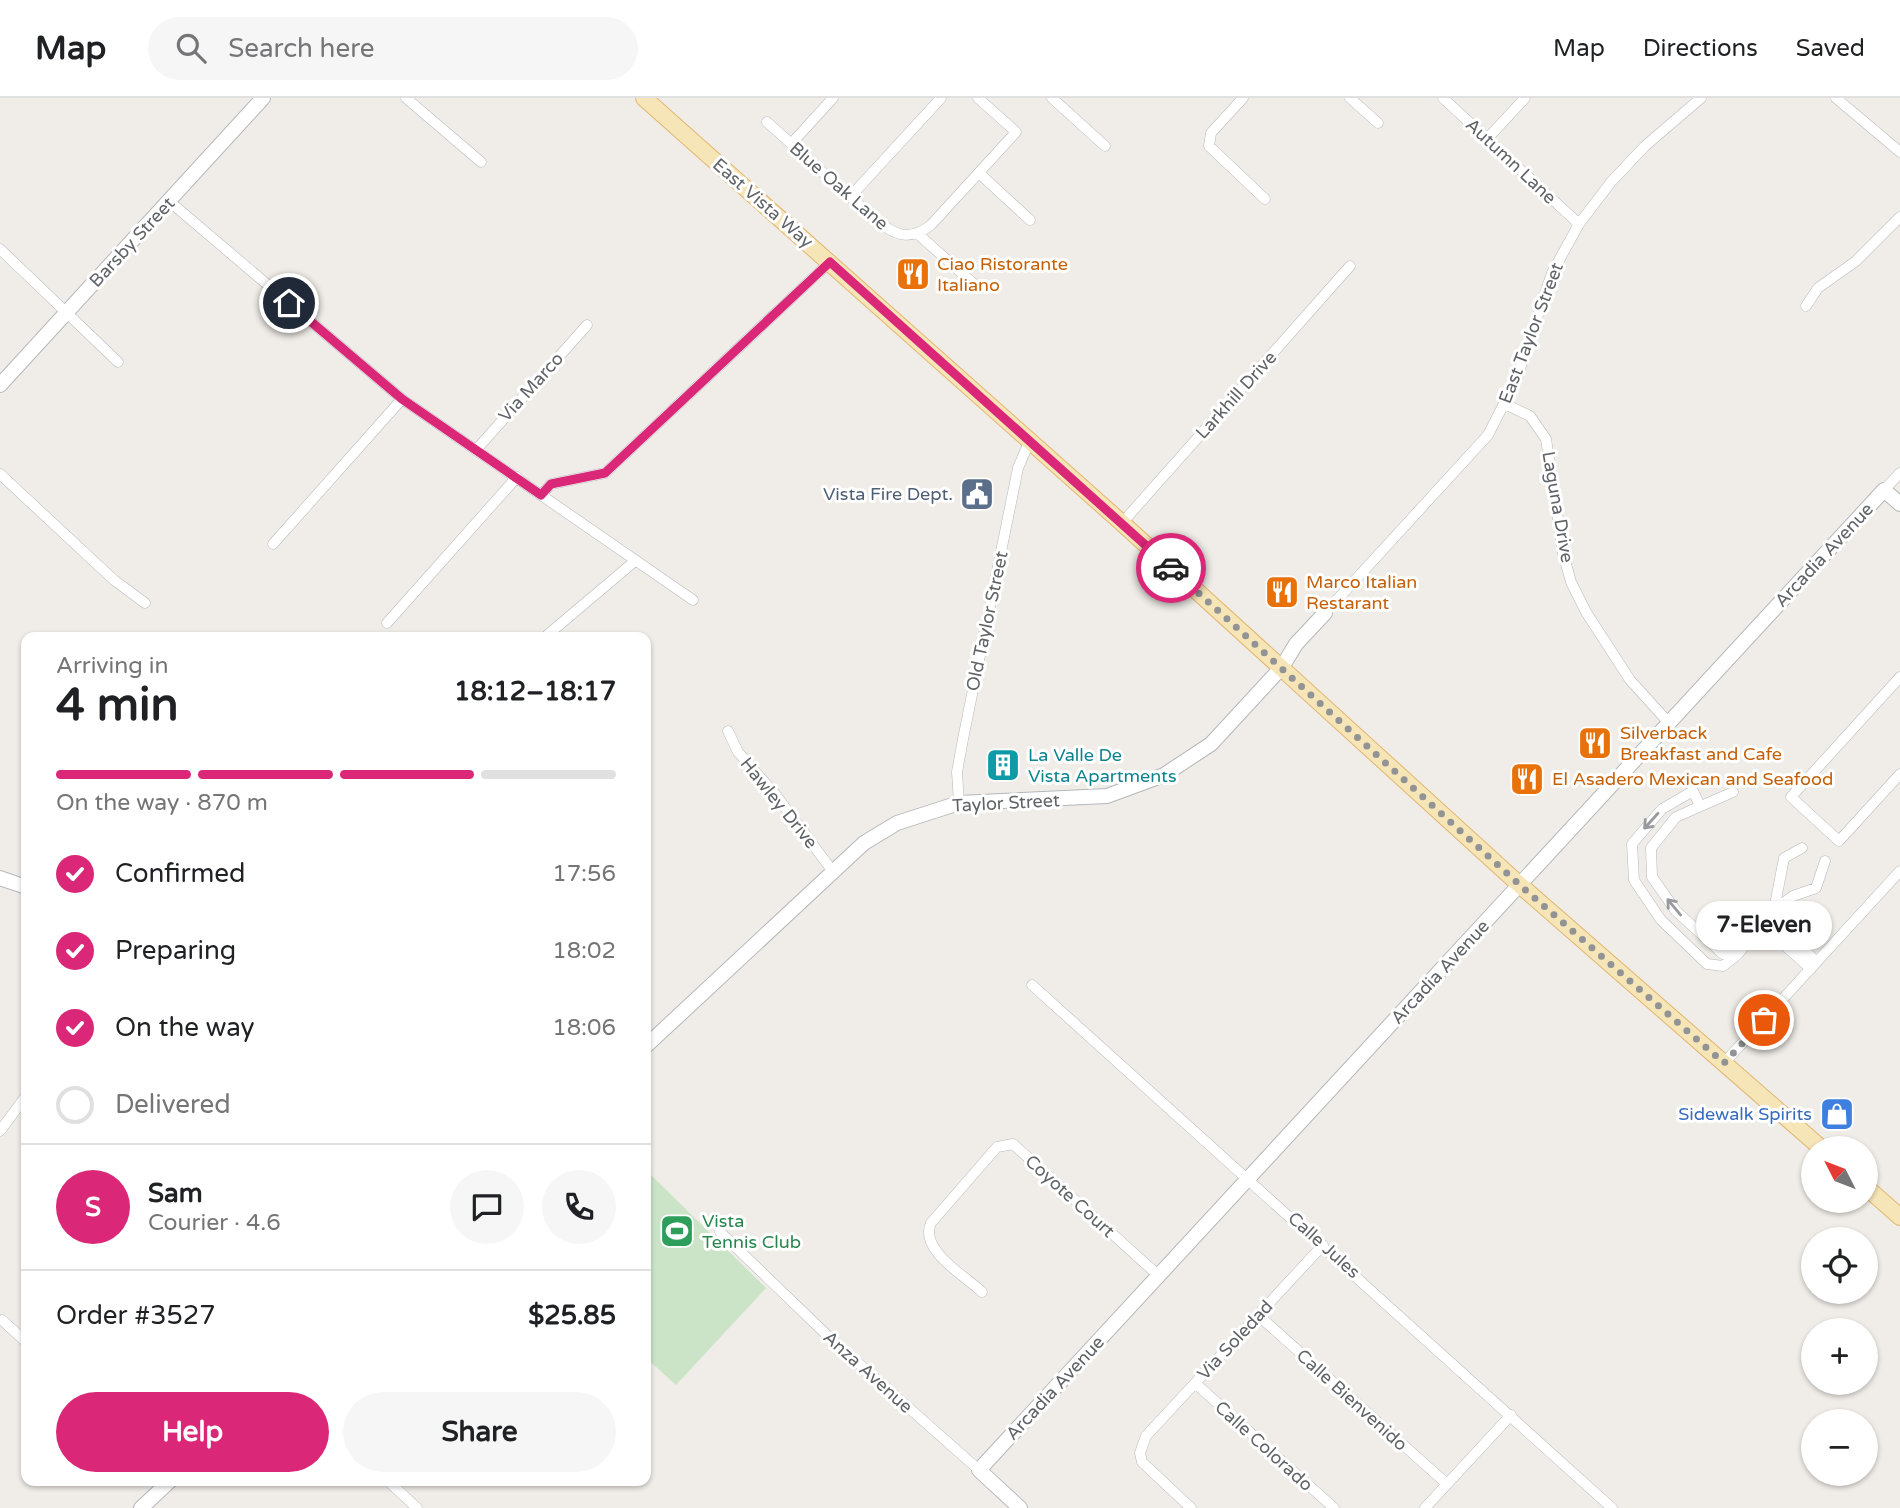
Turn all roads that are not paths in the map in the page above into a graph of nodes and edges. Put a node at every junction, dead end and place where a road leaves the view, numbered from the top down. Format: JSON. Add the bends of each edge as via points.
{"nodes":[{"id":1,"x":263,"y":98,"type":"edge"},
{"id":2,"x":406,"y":98,"type":"edge"},
{"id":3,"x":644,"y":98,"type":"edge"},
{"id":4,"x":833,"y":98,"type":"edge"},
{"id":5,"x":941,"y":98,"type":"edge"},
{"id":6,"x":978,"y":98,"type":"edge"},
{"id":7,"x":1052,"y":98,"type":"edge"},
{"id":8,"x":1243,"y":98,"type":"edge"},
{"id":9,"x":1350,"y":98,"type":"edge"},
{"id":10,"x":1443,"y":98,"type":"edge"},
{"id":11,"x":1525,"y":98,"type":"edge"},
{"id":12,"x":1701,"y":98,"type":"edge"},
{"id":13,"x":1836,"y":98,"type":"edge"},
{"id":14,"x":766,"y":122,"type":"dead end"},
{"id":15,"x":1378,"y":123,"type":"dead end"},
{"id":16,"x":1487,"y":139,"type":"junction"},
{"id":17,"x":791,"y":144,"type":"junction"},
{"id":18,"x":1105,"y":146,"type":"dead end"},
{"id":19,"x":1900,"y":152,"type":"edge"},
{"id":20,"x":481,"y":162,"type":"dead end"},
{"id":21,"x":979,"y":173,"type":"junction"},
{"id":22,"x":850,"y":197,"type":"junction"},
{"id":23,"x":1265,"y":199,"type":"dead end"},
{"id":24,"x":169,"y":201,"type":"junction"},
{"id":25,"x":1900,"y":217,"type":"edge"},
{"id":26,"x":1030,"y":220,"type":"dead end"},
{"id":27,"x":1579,"y":224,"type":"junction"},
{"id":28,"x":919,"y":235,"type":"junction"},
{"id":29,"x":0,"y":249,"type":"edge"},
{"id":30,"x":830,"y":262,"type":"junction"},
{"id":31,"x":1350,"y":266,"type":"dead end"},
{"id":32,"x":974,"y":284,"type":"dead end"},
{"id":33,"x":1806,"y":306,"type":"dead end"},
{"id":34,"x":68,"y":311,"type":"junction"},
{"id":35,"x":587,"y":325,"type":"dead end"},
{"id":36,"x":118,"y":362,"type":"dead end"},
{"id":37,"x":0,"y":385,"type":"edge"},
{"id":38,"x":402,"y":399,"type":"junction"},
{"id":39,"x":1505,"y":404,"type":"junction"},
{"id":40,"x":1029,"y":442,"type":"junction"},
{"id":41,"x":476,"y":450,"type":"junction"},
{"id":42,"x":1900,"y":473,"type":"edge"},
{"id":43,"x":0,"y":474,"type":"edge"},
{"id":44,"x":517,"y":477,"type":"junction"},
{"id":45,"x":1884,"y":490,"type":"junction"},
{"id":46,"x":541,"y":495,"type":"junction"},
{"id":47,"x":1900,"y":504,"type":"edge"},
{"id":48,"x":1122,"y":523,"type":"junction"},
{"id":49,"x":273,"y":544,"type":"dead end"},
{"id":50,"x":635,"y":561,"type":"junction"},
{"id":51,"x":694,"y":600,"type":"dead end"},
{"id":52,"x":145,"y":603,"type":"dead end"},
{"id":53,"x":1325,"y":613,"type":"joint"},
{"id":54,"x":387,"y":622,"type":"dead end"},
{"id":55,"x":551,"y":632,"type":"edge"},
{"id":56,"x":1282,"y":667,"type":"junction"},
{"id":57,"x":1900,"y":677,"type":"edge"},
{"id":58,"x":1670,"y":724,"type":"junction"},
{"id":59,"x":728,"y":731,"type":"dead end"},
{"id":60,"x":1900,"y":774,"type":"edge"},
{"id":61,"x":1733,"y":792,"type":"dead end"},
{"id":62,"x":959,"y":803,"type":"junction"},
{"id":63,"x":1700,"y":806,"type":"junction"},
{"id":64,"x":1802,"y":848,"type":"dead end"},
{"id":65,"x":1825,"y":861,"type":"dead end"},
{"id":66,"x":1900,"y":871,"type":"edge"},
{"id":67,"x":834,"y":873,"type":"junction"},
{"id":68,"x":0,"y":878,"type":"edge"},
{"id":69,"x":21,"y":885,"type":"edge"},
{"id":70,"x":1521,"y":886,"type":"junction"},
{"id":71,"x":1768,"y":918,"type":"junction"},
{"id":72,"x":1737,"y":955,"type":"junction"},
{"id":73,"x":1814,"y":965,"type":"junction"},
{"id":74,"x":1032,"y":985,"type":"dead end"},
{"id":75,"x":651,"y":1037,"type":"edge"},
{"id":76,"x":1724,"y":1063,"type":"junction"},
{"id":77,"x":21,"y":1103,"type":"edge"},
{"id":78,"x":0,"y":1131,"type":"edge"},
{"id":79,"x":1807,"y":1136,"type":"edge"},
{"id":80,"x":1250,"y":1178,"type":"junction"},
{"id":81,"x":1878,"y":1197,"type":"edge"},
{"id":82,"x":1900,"y":1217,"type":"edge"},
{"id":83,"x":720,"y":1232,"type":"dead end"},
{"id":84,"x":1323,"y":1245,"type":"junction"},
{"id":85,"x":1159,"y":1276,"type":"junction"},
{"id":86,"x":982,"y":1292,"type":"dead end"},
{"id":87,"x":1258,"y":1315,"type":"junction"},
{"id":88,"x":2,"y":1320,"type":"dead end"},
{"id":89,"x":21,"y":1337,"type":"edge"},
{"id":90,"x":1195,"y":1383,"type":"junction"},
{"id":91,"x":1511,"y":1415,"type":"junction"},
{"id":92,"x":979,"y":1470,"type":"junction"},
{"id":93,"x":1447,"y":1484,"type":"junction"},
{"id":94,"x":165,"y":1486,"type":"edge"},
{"id":95,"x":393,"y":1486,"type":"edge"},
{"id":96,"x":141,"y":1508,"type":"edge"},
{"id":97,"x":417,"y":1508,"type":"edge"},
{"id":98,"x":1020,"y":1508,"type":"edge"},
{"id":99,"x":1191,"y":1508,"type":"edge"},
{"id":100,"x":1334,"y":1508,"type":"edge"},
{"id":101,"x":1425,"y":1508,"type":"edge"},
{"id":102,"x":1612,"y":1508,"type":"edge"}],
"edges":[{"from":1,"to":24,"type":"street","name":"Barsby Street"},
{"from":2,"to":20,"type":"street"},
{"from":3,"to":30,"type":"main road","name":"East Vista Way"},
{"from":4,"to":17,"type":"street"},
{"from":5,"to":22,"type":"street"},
{"from":6,"to":21,"type":"street","via":[[1016,132]]},
{"from":7,"to":18,"type":"street"},
{"from":8,"to":23,"type":"street","via":[[1211,133],[1209,146]]},
{"from":9,"to":15,"type":"street"},
{"from":10,"to":16,"type":"street","name":"Autumn Lane"},
{"from":11,"to":16,"type":"street"},
{"from":12,"to":27,"type":"street","name":"East Taylor Street","via":[[1645,146]]},
{"from":13,"to":19,"type":"street"},
{"from":14,"to":17,"type":"street","name":"Blue Oak Lane"},
{"from":16,"to":27,"type":"street","name":"Autumn Lane"},
{"from":17,"to":22,"type":"street","name":"Blue Oak Lane"},
{"from":21,"to":26,"type":"street"},
{"from":21,"to":28,"type":"street"},
{"from":22,"to":28,"type":"street","name":"Blue Oak Lane","via":[[894,234]]},
{"from":24,"to":34,"type":"street","name":"Barsby Street"},
{"from":24,"to":38,"type":"street"},
{"from":25,"to":33,"type":"street","via":[[1856,261],[1818,288]]},
{"from":27,"to":39,"type":"street","name":"East Taylor Street","via":[[1552,273]]},
{"from":28,"to":32,"type":"street"},
{"from":29,"to":34,"type":"street"},
{"from":30,"to":40,"type":"main road","name":"East Vista Way"},
{"from":30,"to":46,"type":"street","via":[[605,473],[551,484]]},
{"from":31,"to":48,"type":"street","name":"Larkhill Drive"},
{"from":34,"to":36,"type":"street"},
{"from":34,"to":37,"type":"street","name":"Barsby Street"},
{"from":35,"to":41,"type":"street","name":"Via Marco"},
{"from":38,"to":41,"type":"street"},
{"from":38,"to":49,"type":"street"},
{"from":39,"to":53,"type":"street","name":"East Taylor Street","via":[[1488,435]]},
{"from":39,"to":58,"type":"street","name":"Laguna Drive","via":[[1530,416],[1546,439],[1563,553],[1586,612],[1630,680]]},
{"from":40,"to":48,"type":"main road","name":"East Vista Way"},
{"from":40,"to":62,"type":"street","name":"Old Taylor Street","via":[[1018,468],[962,739]]},
{"from":41,"to":44,"type":"street"},
{"from":42,"to":45,"type":"street","name":"Arcadia Avenue"},
{"from":43,"to":52,"type":"street"},
{"from":44,"to":46,"type":"street"},
{"from":44,"to":54,"type":"street"},
{"from":45,"to":47,"type":"street"},
{"from":45,"to":58,"type":"street","name":"Arcadia Avenue"},
{"from":46,"to":50,"type":"street"},
{"from":48,"to":56,"type":"main road","name":"East Vista Way"},
{"from":50,"to":51,"type":"street"},
{"from":50,"to":55,"type":"street"},
{"from":53,"to":56,"type":"street","name":"East Taylor Street"},
{"from":56,"to":62,"type":"street","name":"Taylor Street","via":[[1211,744],[1164,775],[1107,796]]},
{"from":56,"to":70,"type":"main road","name":"East Vista Way"},
{"from":57,"to":60,"type":"street","via":[[1791,797],[1839,841]]},
{"from":58,"to":70,"type":"street","name":"Arcadia Avenue"},
{"from":59,"to":67,"type":"street","name":"Hawley Drive","via":[[738,752]]},
{"from":61,"to":63,"type":"street"},
{"from":62,"to":67,"type":"street","name":"Taylor Street","via":[[883,831]]},
{"from":72,"to":63,"type":"street","one_way":true,"via":[[1718,950],[1676,911],[1652,877],[1653,842],[1676,817]]},
{"from":63,"to":72,"type":"street","one_way":true,"via":[[1692,791],[1667,805],[1641,833],[1632,844],[1634,880],[1665,925],[1707,964],[1723,966]]},
{"from":64,"to":71,"type":"street","via":[[1782,862]]},
{"from":65,"to":71,"type":"street","via":[[1816,888],[1793,896]]},
{"from":66,"to":73,"type":"street"},
{"from":67,"to":75,"type":"street","name":"Taylor Street"},
{"from":68,"to":69,"type":"street"},
{"from":70,"to":76,"type":"main road","name":"East Vista Way"},
{"from":70,"to":80,"type":"street","name":"Arcadia Avenue"},
{"from":71,"to":72,"type":"street"},
{"from":71,"to":73,"type":"street"},
{"from":73,"to":76,"type":"street"},
{"from":74,"to":80,"type":"street","name":"Calle Jules"},
{"from":76,"to":79,"type":"main road","name":"East Vista Way"},
{"from":77,"to":78,"type":"street"},
{"from":80,"to":84,"type":"street","name":"Calle Jules"},
{"from":80,"to":85,"type":"street","name":"Arcadia Avenue"},
{"from":81,"to":82,"type":"main road"},
{"from":83,"to":92,"type":"street","name":"Anza Avenue","via":[[830,1338]]},
{"from":84,"to":87,"type":"street","name":"Via Soledad"},
{"from":84,"to":91,"type":"street","name":"Calle Jules"},
{"from":85,"to":86,"type":"street","name":"Coyote Court","via":[[1013,1144],[1005,1144],[997,1147],[927,1232],[930,1245]]},
{"from":85,"to":92,"type":"street","name":"Arcadia Avenue"},
{"from":87,"to":90,"type":"street","name":"Via Soledad"},
{"from":87,"to":93,"type":"street","name":"Calle Bienvenido"},
{"from":88,"to":89,"type":"street"},
{"from":90,"to":99,"type":"street","name":"Via Soledad","via":[[1146,1436],[1140,1453],[1142,1462]]},
{"from":90,"to":100,"type":"street","name":"Calle Colorado"},
{"from":91,"to":93,"type":"street"},
{"from":91,"to":102,"type":"street","name":"Calle Jules"},
{"from":92,"to":98,"type":"street","name":"Anza Avenue"},
{"from":93,"to":101,"type":"street"},
{"from":94,"to":96,"type":"street"},
{"from":95,"to":97,"type":"street"}]}
